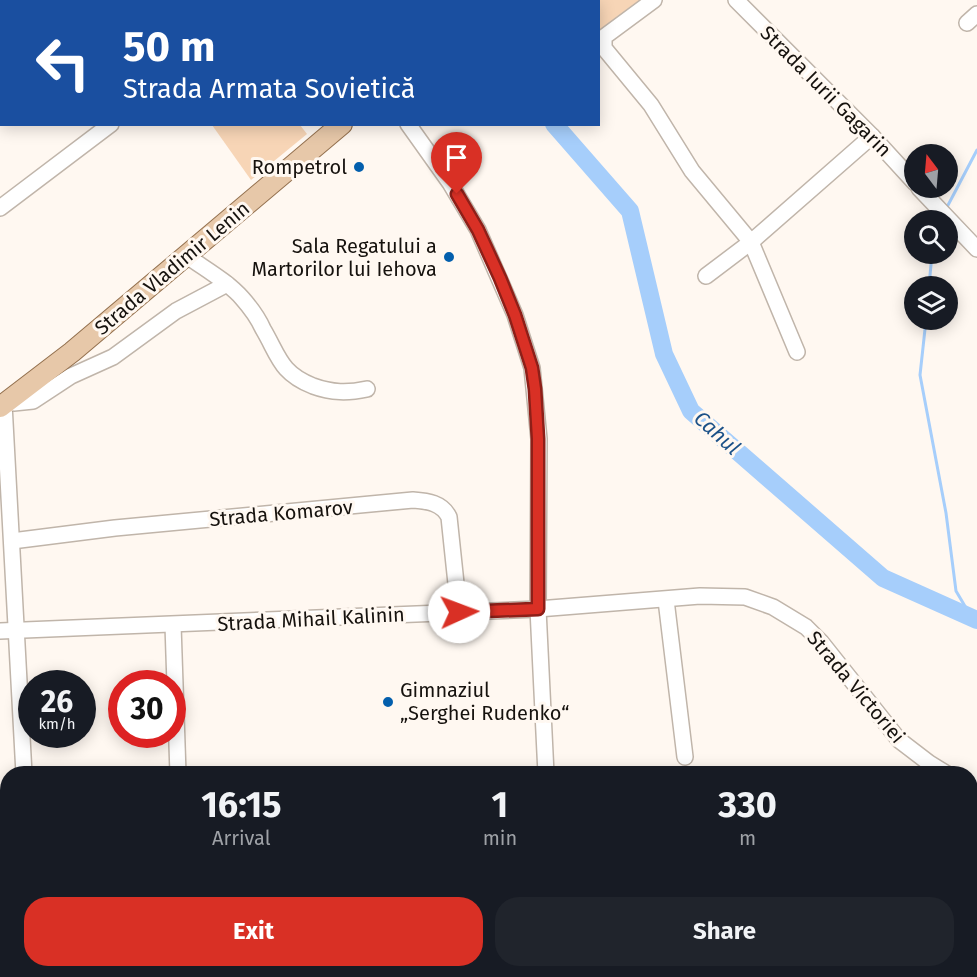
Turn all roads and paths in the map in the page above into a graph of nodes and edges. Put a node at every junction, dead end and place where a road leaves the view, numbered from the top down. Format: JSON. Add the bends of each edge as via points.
{"nodes":[{"id":1,"x":654,"y":0,"type":"edge"},
{"id":2,"x":736,"y":0,"type":"edge"},
{"id":3,"x":108,"y":126,"type":"edge"},
{"id":4,"x":340,"y":126,"type":"edge"},
{"id":5,"x":409,"y":126,"type":"edge"},
{"id":6,"x":872,"y":136,"type":"junction"},
{"id":7,"x":904,"y":171,"type":"edge"},
{"id":8,"x":929,"y":198,"type":"edge"},
{"id":9,"x":0,"y":208,"type":"edge"},
{"id":10,"x":752,"y":242,"type":"junction"},
{"id":11,"x":977,"y":249,"type":"edge"},
{"id":12,"x":187,"y":256,"type":"junction"},
{"id":13,"x":706,"y":276,"type":"dead end"},
{"id":14,"x":227,"y":284,"type":"junction"},
{"id":15,"x":797,"y":352,"type":"dead end"},
{"id":16,"x":367,"y":389,"type":"dead end"},
{"id":17,"x":2,"y":405,"type":"edge"},
{"id":18,"x":12,"y":541,"type":"junction"},
{"id":19,"x":666,"y":600,"type":"junction"},
{"id":20,"x":538,"y":609,"type":"junction"},
{"id":21,"x":459,"y":612,"type":"junction"},
{"id":22,"x":796,"y":620,"type":"joint"},
{"id":23,"x":172,"y":625,"type":"junction"},
{"id":24,"x":17,"y":630,"type":"junction"},
{"id":25,"x":0,"y":631,"type":"edge"},
{"id":26,"x":685,"y":757,"type":"dead end"},
{"id":27,"x":24,"y":766,"type":"edge"},
{"id":28,"x":178,"y":766,"type":"edge"},
{"id":29,"x":546,"y":766,"type":"edge"},
{"id":30,"x":933,"y":766,"type":"edge"}],
"edges":[{"from":1,"to":10,"type":"street","via":[[604,37],[604,48],[651,105],[692,171]]},
{"from":2,"to":6,"type":"street","name":"Strada Iurii Gagarin"},
{"from":3,"to":9,"type":"street"},
{"from":4,"to":12,"type":"main road","name":"Strada Vladimir Lenin"},
{"from":5,"to":20,"type":"street","via":[[478,230],[527,348],[535,389],[538,439]]},
{"from":6,"to":7,"type":"street","name":"Strada Iurii Gagarin"},
{"from":6,"to":10,"type":"street"},
{"from":8,"to":11,"type":"street"},
{"from":10,"to":13,"type":"street"},
{"from":10,"to":15,"type":"street"},
{"from":12,"to":14,"type":"street"},
{"from":12,"to":17,"type":"main road","name":"Strada Vladimir Lenin"},
{"from":14,"to":16,"type":"street","via":[[253,312],[288,372],[333,392]]},
{"from":14,"to":17,"type":"street","via":[[176,311],[113,357],[71,376],[33,401]]},
{"from":17,"to":18,"type":"street"},
{"from":18,"to":21,"type":"street","name":"Strada Komarov","via":[[424,501],[440,506],[449,517]]},
{"from":18,"to":24,"type":"street"},
{"from":19,"to":20,"type":"street","name":"Strada Mihail Kalinin"},
{"from":19,"to":22,"type":"street","name":"Strada Mihail Kalinin","via":[[745,597]]},
{"from":19,"to":26,"type":"street"},
{"from":20,"to":21,"type":"street","name":"Strada Mihail Kalinin"},
{"from":20,"to":29,"type":"street"},
{"from":21,"to":23,"type":"street","name":"Strada Mihail Kalinin"},
{"from":22,"to":30,"type":"street","name":"Strada Victoriei","via":[[821,642],[899,740]]},
{"from":23,"to":24,"type":"street","name":"Strada Mihail Kalinin"},
{"from":23,"to":28,"type":"street"},
{"from":24,"to":25,"type":"street","name":"Strada Mihail Kalinin"},
{"from":24,"to":27,"type":"street"}]}
